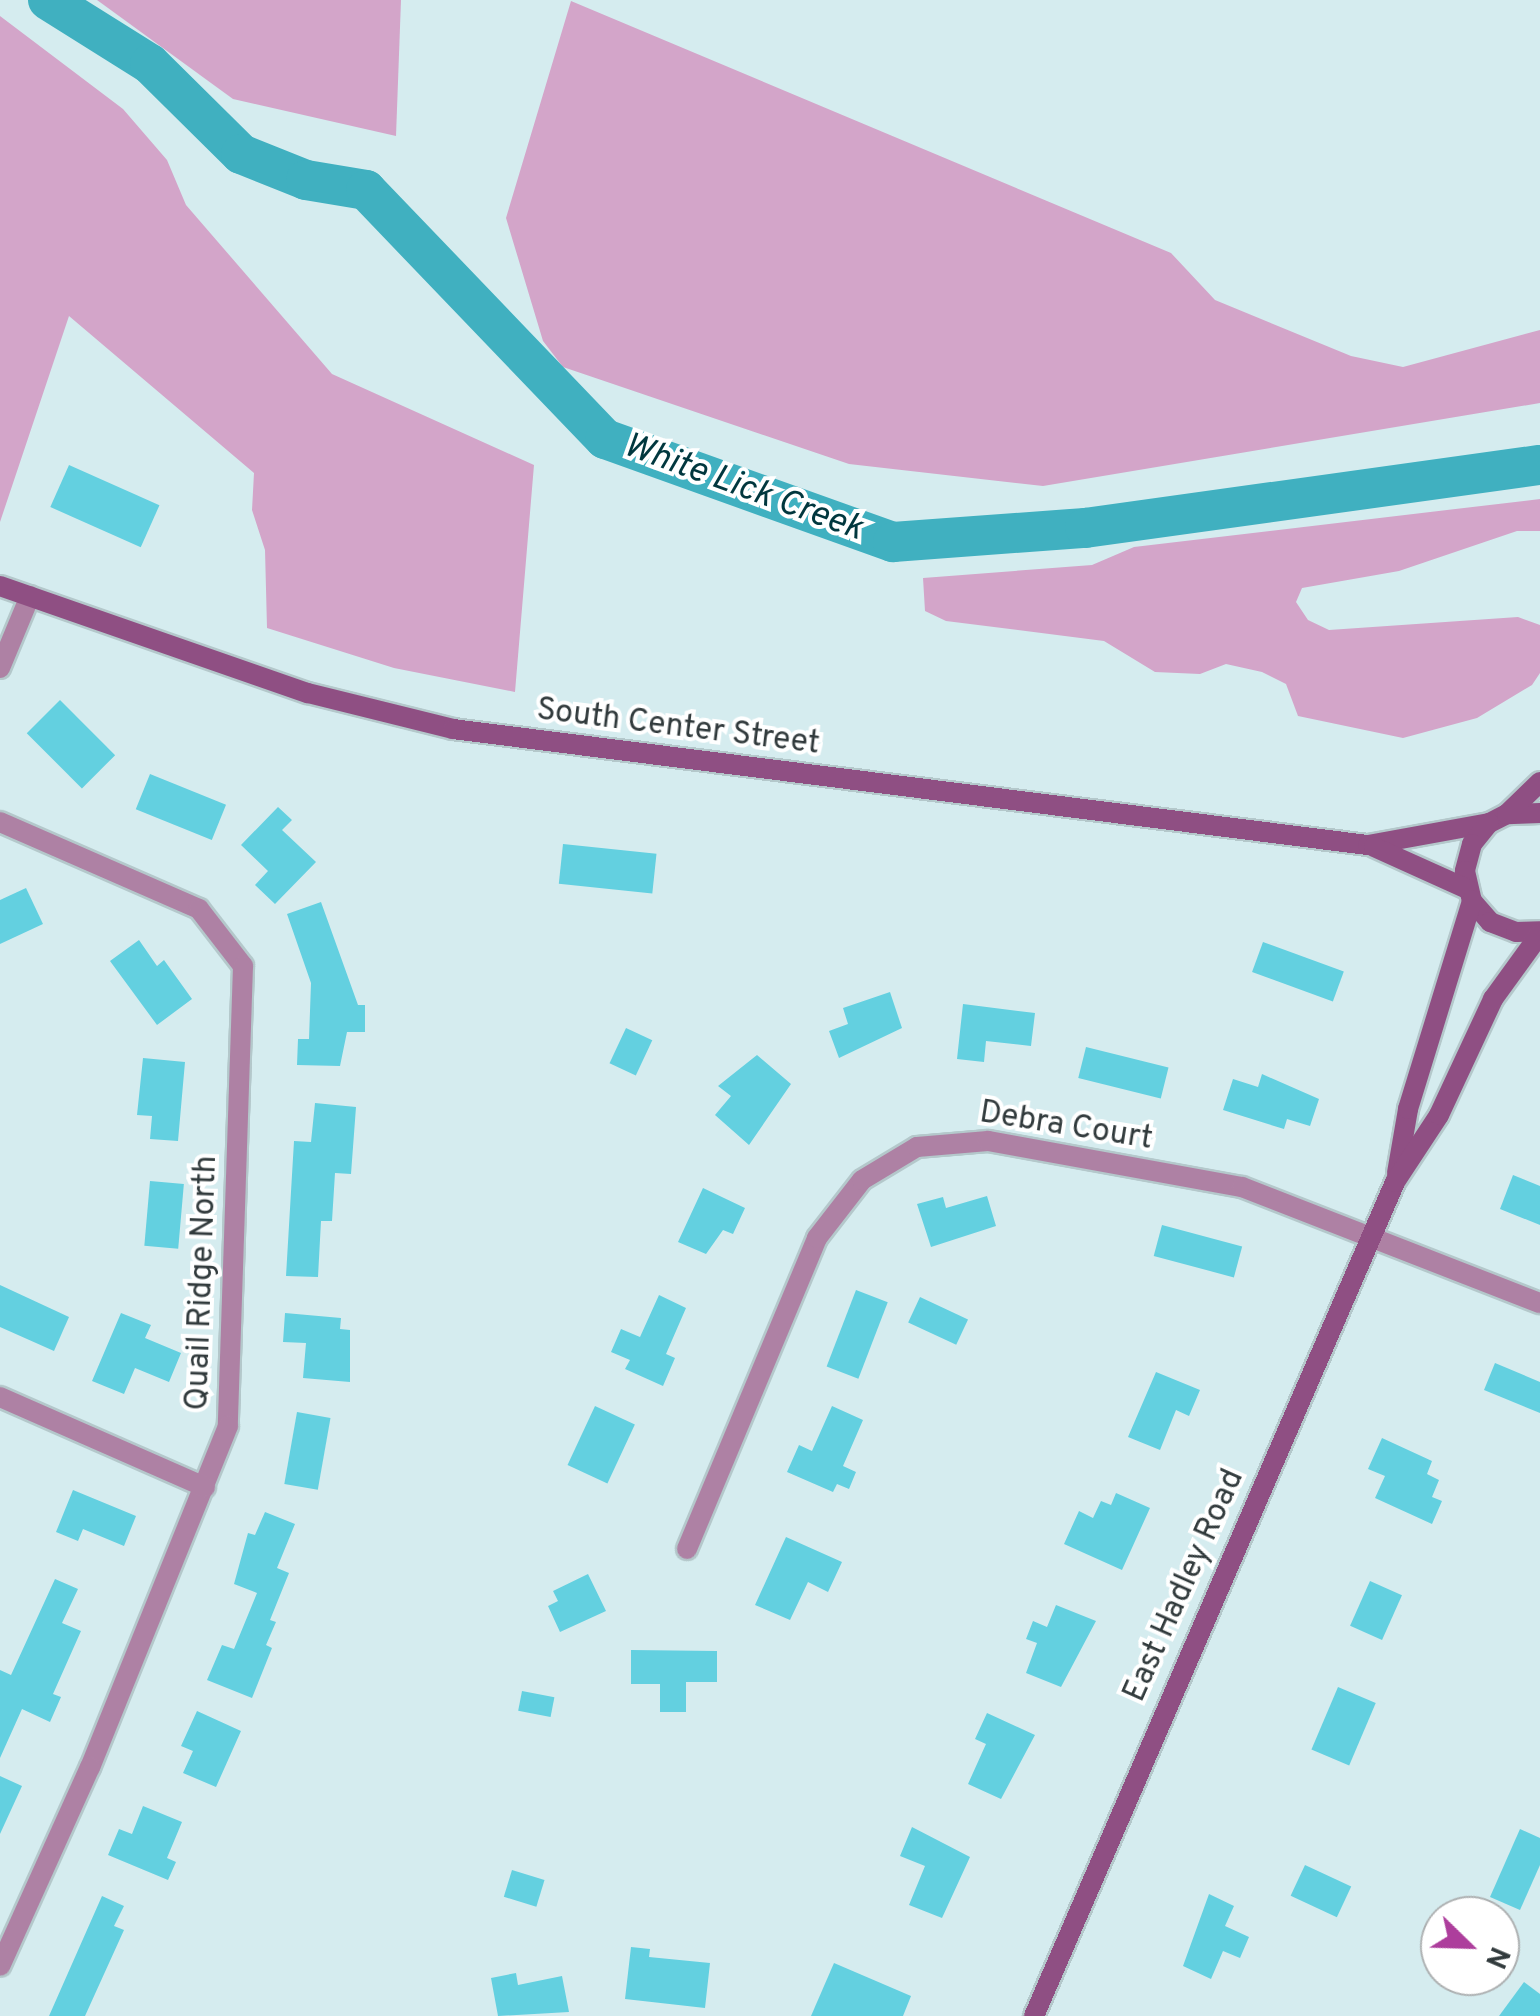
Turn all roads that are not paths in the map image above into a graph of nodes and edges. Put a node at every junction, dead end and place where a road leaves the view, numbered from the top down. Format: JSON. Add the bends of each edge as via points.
{"nodes":[{"id":1,"x":0,"y":586,"type":"edge"},
{"id":2,"x":30,"y":596,"type":"junction"},
{"id":3,"x":0,"y":668,"type":"edge"},
{"id":4,"x":1540,"y":782,"type":"edge"},
{"id":5,"x":1540,"y":813,"type":"edge"},
{"id":6,"x":1498,"y":818,"type":"junction"},
{"id":7,"x":0,"y":822,"type":"edge"},
{"id":8,"x":1368,"y":844,"type":"junction"},
{"id":9,"x":1470,"y":895,"type":"junction"},
{"id":10,"x":1540,"y":933,"type":"edge"},
{"id":11,"x":1395,"y":1182,"type":"junction"},
{"id":12,"x":1373,"y":1236,"type":"junction"},
{"id":13,"x":1540,"y":1303,"type":"edge"},
{"id":14,"x":0,"y":1397,"type":"edge"},
{"id":15,"x":205,"y":1486,"type":"junction"},
{"id":16,"x":686,"y":1549,"type":"dead end"},
{"id":17,"x":0,"y":1966,"type":"edge"},
{"id":18,"x":1034,"y":2016,"type":"edge"}],
"edges":[{"from":1,"to":2,"type":"main road","name":"South Center Street"},
{"from":2,"to":3,"type":"street"},
{"from":2,"to":8,"type":"main road","name":"South Center Street","via":[[308,694],[453,729]]},
{"from":4,"to":6,"type":"main road"},
{"from":5,"to":6,"type":"main road","name":"South Center Street"},
{"from":6,"to":8,"type":"main road","name":"South Center Street"},
{"from":6,"to":9,"type":"main road","name":"East Hadley Road","via":[[1468,853]]},
{"from":7,"to":15,"type":"street","name":"Quail Ridge North","via":[[199,908],[243,966],[228,1426]]},
{"from":8,"to":9,"type":"main road","name":"South Center Street"},
{"from":9,"to":10,"type":"main road","name":"South Center Street","via":[[1503,928]]},
{"from":9,"to":11,"type":"main road","name":"East Hadley Road","via":[[1408,1109]]},
{"from":10,"to":11,"type":"main road","name":"East Hadley Road","via":[[1494,999],[1438,1115]]},
{"from":11,"to":12,"type":"main road","name":"East Hadley Road"},
{"from":12,"to":13,"type":"street","name":"Debra Court"},
{"from":12,"to":16,"type":"street","name":"Debra Court","via":[[1242,1187],[988,1140],[895,1156],[841,1200],[817,1238]]},
{"from":12,"to":18,"type":"main road","name":"East Hadley Road"},
{"from":14,"to":15,"type":"street"},
{"from":15,"to":17,"type":"street","name":"Quail Ridge North"}]}
